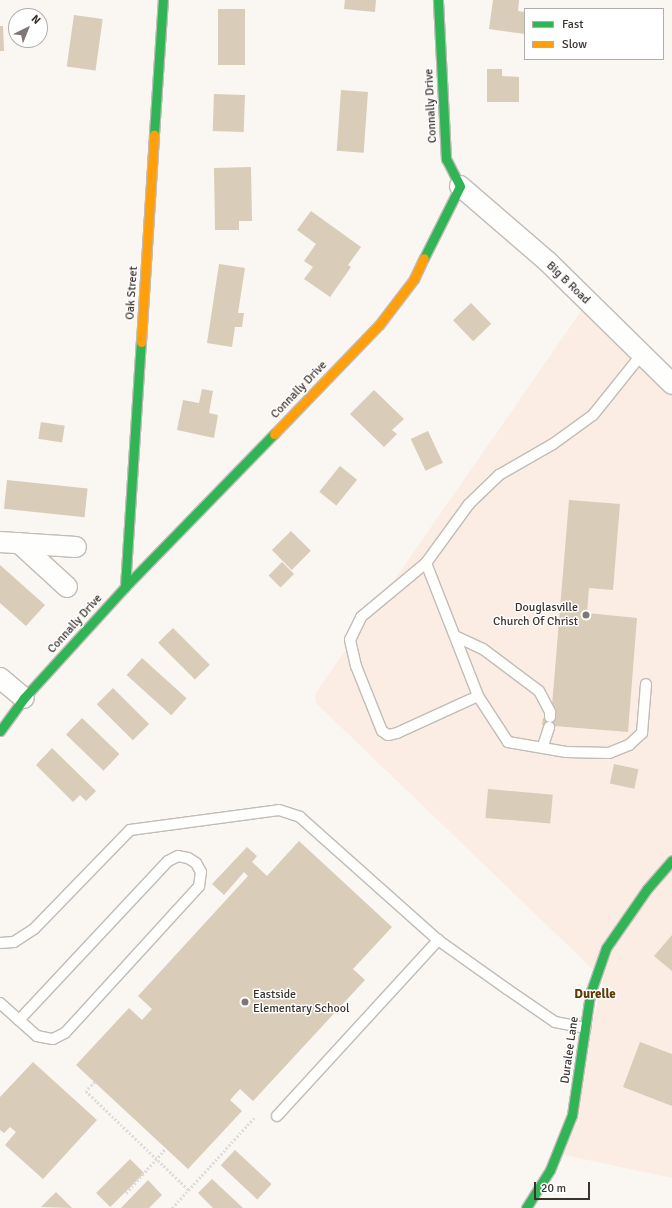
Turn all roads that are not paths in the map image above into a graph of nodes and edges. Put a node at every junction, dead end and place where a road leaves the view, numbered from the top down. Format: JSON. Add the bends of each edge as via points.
{"nodes":[{"id":1,"x":163,"y":0,"type":"edge"},
{"id":2,"x":438,"y":0,"type":"edge"},
{"id":3,"x":460,"y":186,"type":"junction"},
{"id":4,"x":642,"y":354,"type":"junction"},
{"id":5,"x":672,"y":384,"type":"edge"},
{"id":6,"x":9,"y":542,"type":"edge"},
{"id":7,"x":76,"y":547,"type":"dead end"},
{"id":8,"x":426,"y":562,"type":"junction"},
{"id":9,"x":67,"y":587,"type":"dead end"},
{"id":10,"x":125,"y":587,"type":"junction"},
{"id":11,"x":455,"y":636,"type":"junction"},
{"id":12,"x":0,"y":678,"type":"edge"},
{"id":13,"x":646,"y":684,"type":"dead end"},
{"id":14,"x":478,"y":696,"type":"junction"},
{"id":15,"x":24,"y":698,"type":"junction"},
{"id":16,"x":0,"y":731,"type":"edge"},
{"id":17,"x":543,"y":746,"type":"junction"},
{"id":18,"x":672,"y":860,"type":"edge"},
{"id":19,"x":438,"y":940,"type":"junction"},
{"id":20,"x":0,"y":943,"type":"edge"},
{"id":21,"x":0,"y":1003,"type":"edge"},
{"id":22,"x":19,"y":1020,"type":"junction"},
{"id":23,"x":585,"y":1028,"type":"junction"},
{"id":24,"x":277,"y":1116,"type":"dead end"},
{"id":25,"x":526,"y":1208,"type":"edge"}],
"edges":[{"from":1,"to":10,"type":"street","name":"Oak Street"},
{"from":2,"to":3,"type":"street","name":"Connally Drive","via":[[446,159]]},
{"from":3,"to":4,"type":"street","name":"Big B Road","via":[[548,262]]},
{"from":3,"to":10,"type":"street","name":"Connally Drive","via":[[414,279],[379,325]]},
{"from":4,"to":5,"type":"street","name":"Big B Road"},
{"from":4,"to":8,"type":"lane","via":[[593,415],[553,444],[499,475],[469,504]]},
{"from":6,"to":7,"type":"street"},
{"from":6,"to":9,"type":"street"},
{"from":8,"to":11,"type":"lane"},
{"from":8,"to":14,"type":"lane","via":[[361,616],[350,640],[356,666],[382,731],[388,735],[398,733]]},
{"from":10,"to":15,"type":"street","name":"Connally Drive"},
{"from":11,"to":14,"type":"lane"},
{"from":11,"to":17,"type":"lane","via":[[483,649],[539,691],[550,712]]},
{"from":12,"to":15,"type":"street"},
{"from":13,"to":17,"type":"lane","via":[[642,733],[630,745],[609,753],[566,752]]},
{"from":14,"to":17,"type":"lane","via":[[508,742]]},
{"from":15,"to":16,"type":"street","name":"Connally Drive"},
{"from":18,"to":23,"type":"street","name":"Duralee Lane","via":[[606,948],[590,994]]},
{"from":19,"to":20,"type":"lane","via":[[300,817],[279,810],[130,830],[34,929],[14,942]]},
{"from":19,"to":23,"type":"lane","via":[[555,1022]]},
{"from":19,"to":24,"type":"lane"},
{"from":21,"to":22,"type":"lane"},
{"from":22,"to":22,"type":"lane","via":[[168,861],[178,856],[196,863],[201,872],[199,886],[65,1033],[53,1039],[37,1036]]},
{"from":23,"to":25,"type":"street","name":"Duralee Lane","via":[[572,1115],[550,1170]]}]}
